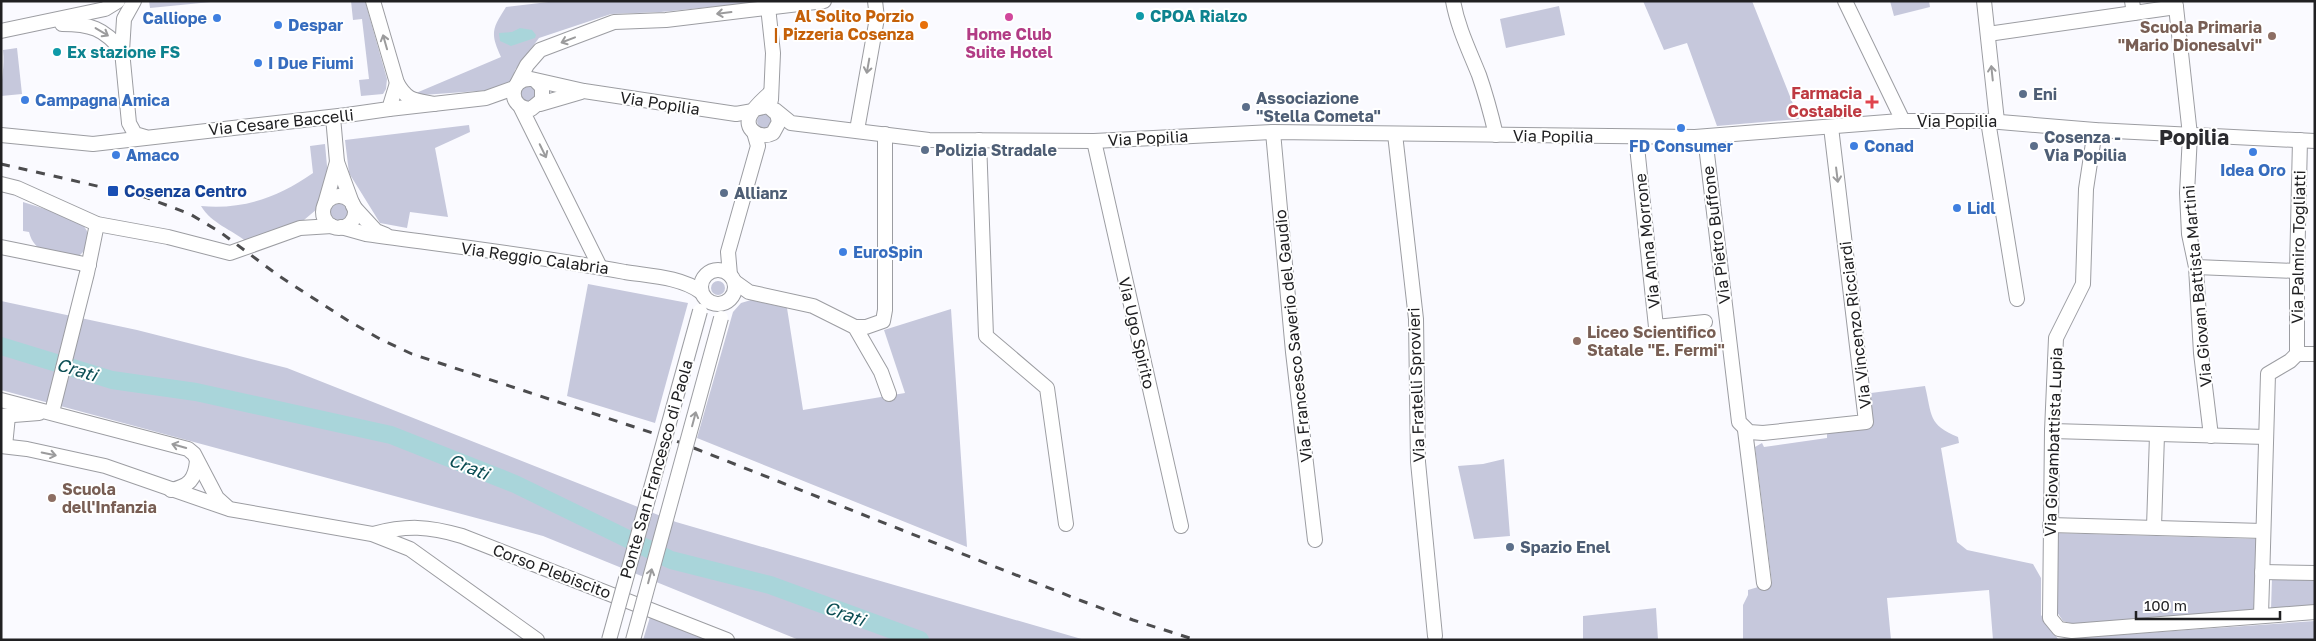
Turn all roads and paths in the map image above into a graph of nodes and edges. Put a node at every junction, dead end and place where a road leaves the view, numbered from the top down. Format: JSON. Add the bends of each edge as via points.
{"nodes":[{"id":1,"x":118,"y":1,"type":"edge"},
{"id":2,"x":134,"y":1,"type":"edge"},
{"id":3,"x":373,"y":1,"type":"edge"},
{"id":4,"x":824,"y":1,"type":"edge"},
{"id":5,"x":875,"y":1,"type":"edge"},
{"id":6,"x":1453,"y":1,"type":"edge"},
{"id":7,"x":1845,"y":1,"type":"edge"},
{"id":8,"x":1984,"y":1,"type":"edge"},
{"id":9,"x":2176,"y":4,"type":"edge"},
{"id":10,"x":768,"y":7,"type":"junction"},
{"id":11,"x":2133,"y":7,"type":"edge"},
{"id":12,"x":41,"y":24,"type":"junction"},
{"id":13,"x":1,"y":31,"type":"edge"},
{"id":14,"x":1988,"y":34,"type":"junction"},
{"id":15,"x":122,"y":51,"type":"junction"},
{"id":16,"x":536,"y":81,"type":"junction"},
{"id":17,"x":397,"y":83,"type":"junction"},
{"id":18,"x":584,"y":91,"type":"junction"},
{"id":19,"x":770,"y":93,"type":"junction"},
{"id":20,"x":517,"y":95,"type":"junction"},
{"id":21,"x":434,"y":104,"type":"junction"},
{"id":22,"x":540,"y":104,"type":"junction"},
{"id":23,"x":389,"y":109,"type":"junction"},
{"id":24,"x":774,"y":109,"type":"junction"},
{"id":25,"x":754,"y":110,"type":"junction"},
{"id":26,"x":736,"y":114,"type":"junction"},
{"id":27,"x":333,"y":116,"type":"junction"},
{"id":28,"x":1903,"y":121,"type":"junction"},
{"id":29,"x":1992,"y":121,"type":"junction"},
{"id":30,"x":791,"y":123,"type":"junction"},
{"id":31,"x":1831,"y":126,"type":"junction"},
{"id":32,"x":856,"y":130,"type":"junction"},
{"id":33,"x":2095,"y":130,"type":"junction"},
{"id":34,"x":1273,"y":132,"type":"junction"},
{"id":35,"x":771,"y":134,"type":"junction"},
{"id":36,"x":885,"y":134,"type":"junction"},
{"id":37,"x":1395,"y":134,"type":"junction"},
{"id":38,"x":1,"y":135,"type":"edge"},
{"id":39,"x":754,"y":135,"type":"junction"},
{"id":40,"x":1496,"y":135,"type":"junction"},
{"id":41,"x":2190,"y":135,"type":"junction"},
{"id":42,"x":145,"y":137,"type":"junction"},
{"id":43,"x":1636,"y":137,"type":"junction"},
{"id":44,"x":1705,"y":137,"type":"junction"},
{"id":45,"x":979,"y":140,"type":"junction"},
{"id":46,"x":2300,"y":140,"type":"junction"},
{"id":47,"x":1094,"y":141,"type":"junction"},
{"id":48,"x":2315,"y":141,"type":"edge"},
{"id":49,"x":337,"y":162,"type":"junction"},
{"id":50,"x":1,"y":184,"type":"edge"},
{"id":51,"x":352,"y":205,"type":"junction"},
{"id":52,"x":324,"y":206,"type":"junction"},
{"id":53,"x":97,"y":224,"type":"junction"},
{"id":54,"x":336,"y":227,"type":"junction"},
{"id":55,"x":300,"y":228,"type":"junction"},
{"id":56,"x":391,"y":238,"type":"junction"},
{"id":57,"x":1,"y":246,"type":"edge"},
{"id":58,"x":728,"y":252,"type":"junction"},
{"id":59,"x":600,"y":267,"type":"junction"},
{"id":60,"x":2196,"y":267,"type":"junction"},
{"id":61,"x":88,"y":269,"type":"junction"},
{"id":62,"x":2297,"y":271,"type":"junction"},
{"id":63,"x":709,"y":273,"type":"junction"},
{"id":64,"x":732,"y":278,"type":"junction"},
{"id":65,"x":678,"y":281,"type":"junction"},
{"id":66,"x":749,"y":292,"type":"junction"},
{"id":67,"x":2017,"y":299,"type":"dead end"},
{"id":68,"x":729,"y":300,"type":"junction"},
{"id":69,"x":702,"y":301,"type":"junction"},
{"id":70,"x":1706,"y":322,"type":"dead end"},
{"id":71,"x":855,"y":327,"type":"junction"},
{"id":72,"x":2298,"y":354,"type":"junction"},
{"id":73,"x":2315,"y":354,"type":"edge"},
{"id":74,"x":889,"y":394,"type":"dead end"},
{"id":75,"x":1,"y":400,"type":"edge"},
{"id":76,"x":52,"y":412,"type":"junction"},
{"id":77,"x":4,"y":423,"type":"edge"},
{"id":78,"x":1742,"y":426,"type":"junction"},
{"id":79,"x":2052,"y":431,"type":"junction"},
{"id":80,"x":2157,"y":435,"type":"junction"},
{"id":81,"x":2211,"y":436,"type":"junction"},
{"id":82,"x":2266,"y":437,"type":"junction"},
{"id":83,"x":3,"y":446,"type":"edge"},
{"id":84,"x":197,"y":460,"type":"junction"},
{"id":85,"x":171,"y":490,"type":"junction"},
{"id":86,"x":229,"y":510,"type":"junction"},
{"id":87,"x":1066,"y":524,"type":"dead end"},
{"id":88,"x":2050,"y":524,"type":"junction"},
{"id":89,"x":1181,"y":526,"type":"dead end"},
{"id":90,"x":2154,"y":527,"type":"junction"},
{"id":91,"x":2263,"y":531,"type":"junction"},
{"id":92,"x":372,"y":534,"type":"junction"},
{"id":93,"x":1315,"y":540,"type":"dead end"},
{"id":94,"x":2262,"y":572,"type":"junction"},
{"id":95,"x":2315,"y":573,"type":"edge"},
{"id":96,"x":1764,"y":583,"type":"dead end"},
{"id":97,"x":2315,"y":612,"type":"edge"},
{"id":98,"x":2261,"y":616,"type":"junction"},
{"id":99,"x":1435,"y":636,"type":"dead end"},
{"id":100,"x":537,"y":640,"type":"edge"},
{"id":101,"x":608,"y":640,"type":"edge"},
{"id":102,"x":633,"y":640,"type":"edge"},
{"id":103,"x":727,"y":640,"type":"edge"}],
"edges":[{"from":1,"to":12,"type":"street","via":[[104,9]]},
{"from":2,"to":15,"type":"street","via":[[124,18]]},
{"from":17,"to":3,"type":"street","one_way":true},
{"from":4,"to":10,"type":"street"},
{"from":5,"to":32,"type":"street","one_way":true,"via":[[877,18]]},
{"from":6,"to":40,"type":"street","via":[[1458,26],[1478,73]]},
{"from":7,"to":28,"type":"street"},
{"from":8,"to":14,"type":"street"},
{"from":9,"to":11,"type":"street"},
{"from":9,"to":41,"type":"street","name":"Via Giovan Battista Martini"},
{"from":10,"to":19,"type":"street","via":[[773,53]]},
{"from":10,"to":20,"type":"street","one_way":true,"via":[[666,20],[614,22],[540,50],[526,65]]},
{"from":11,"to":14,"type":"street"},
{"from":12,"to":13,"type":"street"},
{"from":12,"to":15,"type":"street","one_way":true,"via":[[92,27],[105,32]]},
{"from":29,"to":14,"type":"street","one_way":true},
{"from":15,"to":42,"type":"street","via":[[129,123],[136,134]]},
{"from":16,"to":18,"type":"street","name":"Via Popilia"},
{"from":16,"to":20,"type":"street","via":[[526,79]]},
{"from":16,"to":22,"type":"street","via":[[543,92]]},
{"from":17,"to":21,"type":"street","via":[[409,99]]},
{"from":17,"to":23,"type":"street"},
{"from":18,"to":22,"type":"street","name":"Via Popilia"},
{"from":18,"to":26,"type":"street","name":"Via Popilia"},
{"from":19,"to":24,"type":"street"},
{"from":19,"to":25,"type":"street"},
{"from":20,"to":21,"type":"street"},
{"from":20,"to":22,"type":"street","via":[[531,109]]},
{"from":20,"to":59,"type":"street","one_way":true},
{"from":21,"to":23,"type":"street","name":"Via Cesare Baccelli"},
{"from":23,"to":27,"type":"street","name":"Via Cesare Baccelli"},
{"from":24,"to":25,"type":"street","via":[[764,106]]},
{"from":24,"to":30,"type":"street"},
{"from":24,"to":35,"type":"street","via":[[779,122]]},
{"from":25,"to":26,"type":"street","name":"Via Popilia"},
{"from":25,"to":39,"type":"street","via":[[749,118]]},
{"from":26,"to":39,"type":"street"},
{"from":27,"to":42,"type":"street","name":"Via Cesare Baccelli"},
{"from":27,"to":49,"type":"street"},
{"from":28,"to":29,"type":"street","name":"Via Popilia"},
{"from":28,"to":31,"type":"street","name":"Via Popilia"},
{"from":29,"to":33,"type":"street","name":"Via Popilia"},
{"from":29,"to":67,"type":"street"},
{"from":30,"to":32,"type":"street","name":"Via Popilia"},
{"from":30,"to":35,"type":"street"},
{"from":31,"to":44,"type":"street","name":"Via Popilia"},
{"from":31,"to":78,"type":"street","name":"Via Vincenzo Ricciardi","one_way":true,"via":[[1866,422],[1763,433]]},
{"from":32,"to":36,"type":"street","name":"Via Popilia"},
{"from":33,"to":41,"type":"street","name":"Via Popilia"},
{"from":33,"to":79,"type":"street","name":"Via Giovambattista Lupia","via":[[2086,188],[2083,284],[2056,338]]},
{"from":34,"to":37,"type":"street","name":"Via Popilia"},
{"from":34,"to":47,"type":"street","name":"Via Popilia"},
{"from":34,"to":93,"type":"street","name":"Via Francesco Saverio del Gaudio"},
{"from":35,"to":39,"type":"street"},
{"from":36,"to":45,"type":"street","name":"Via Popilia","via":[[929,140]]},
{"from":36,"to":71,"type":"street","via":[[885,310],[883,321]]},
{"from":37,"to":40,"type":"street","name":"Via Popilia"},
{"from":37,"to":99,"type":"street","name":"Via Fratelli Sprovieri","via":[[1416,319],[1418,462]]},
{"from":38,"to":42,"type":"street","name":"Via Cesare Baccelli","via":[[93,144]]},
{"from":39,"to":58,"type":"street"},
{"from":40,"to":43,"type":"street","name":"Via Popilia"},
{"from":41,"to":46,"type":"street","name":"Via Popilia"},
{"from":41,"to":60,"type":"street","name":"Via Giovan Battista Martini","via":[[2188,210]]},
{"from":43,"to":44,"type":"street","name":"Via Popilia"},
{"from":43,"to":70,"type":"street","name":"Via Anna Morrone","via":[[1656,327]]},
{"from":44,"to":78,"type":"street","name":"Via Pietro Buffone"},
{"from":45,"to":47,"type":"street","name":"Via Popilia"},
{"from":45,"to":87,"type":"street","via":[[986,336],[1047,388]]},
{"from":46,"to":48,"type":"street","name":"Via Popilia"},
{"from":46,"to":62,"type":"street","name":"Via Palmiro Togliatti"},
{"from":47,"to":89,"type":"street","name":"Via Ugo Spirito"},
{"from":49,"to":51,"type":"street"},
{"from":49,"to":52,"type":"street"},
{"from":50,"to":53,"type":"street","name":"Via Reggio Calabria"},
{"from":51,"to":52,"type":"street","name":"Via Reggio Calabria","via":[[345,197],[336,196]]},
{"from":51,"to":54,"type":"street","via":[[352,220]]},
{"from":51,"to":56,"type":"street","name":"Via Reggio Calabria","via":[[376,231]]},
{"from":52,"to":54,"type":"street","via":[[324,218]]},
{"from":52,"to":55,"type":"street","name":"Via Reggio Calabria"},
{"from":53,"to":55,"type":"street","name":"Via Reggio Calabria","via":[[230,253]]},
{"from":53,"to":61,"type":"street"},
{"from":54,"to":55,"type":"street","name":"Via Reggio Calabria"},
{"from":54,"to":56,"type":"street","name":"Via Reggio Calabria"},
{"from":56,"to":59,"type":"street","name":"Via Reggio Calabria"},
{"from":57,"to":61,"type":"street"},
{"from":58,"to":63,"type":"street"},
{"from":58,"to":64,"type":"street"},
{"from":59,"to":65,"type":"street","name":"Via Reggio Calabria"},
{"from":60,"to":62,"type":"street"},
{"from":60,"to":81,"type":"street","name":"Via Giovan Battista Martini","via":[[2201,353]]},
{"from":61,"to":76,"type":"street"},
{"from":62,"to":72,"type":"street","name":"Via Palmiro Togliatti"},
{"from":63,"to":64,"type":"street","name":"Via Reggio Calabria","via":[[720,270]]},
{"from":63,"to":65,"type":"street","name":"Via Reggio Calabria"},
{"from":63,"to":69,"type":"street","via":[[702,280]]},
{"from":64,"to":66,"type":"street","name":"Via Reggio Calabria"},
{"from":64,"to":68,"type":"street"},
{"from":65,"to":69,"type":"street","name":"Via Reggio Calabria","via":[[693,286]]},
{"from":66,"to":68,"type":"street","name":"Via Reggio Calabria"},
{"from":66,"to":71,"type":"street","name":"Via Reggio Calabria","via":[[813,306]]},
{"from":68,"to":69,"type":"street","name":"Via Reggio Calabria","via":[[716,305]]},
{"from":102,"to":68,"type":"street","name":"Ponte San Francesco di Paola","one_way":true,"bridge":true,"via":[[721,318]]},
{"from":69,"to":101,"type":"street","name":"Ponte San Francesco di Paola","bridge":true},
{"from":71,"to":74,"type":"street","via":[[881,372]]},
{"from":72,"to":73,"type":"street"},
{"from":72,"to":82,"type":"street","via":[[2268,374]]},
{"from":75,"to":76,"type":"street"},
{"from":76,"to":77,"type":"street"},
{"from":84,"to":76,"type":"street","one_way":true,"via":[[183,447]]},
{"from":77,"to":83,"type":"street"},
{"from":78,"to":96,"type":"street","name":"Via Pietro Buffone"},
{"from":79,"to":80,"type":"street"},
{"from":79,"to":88,"type":"street","name":"Via Giovambattista Lupia"},
{"from":80,"to":81,"type":"street"},
{"from":80,"to":90,"type":"street"},
{"from":81,"to":82,"type":"street"},
{"from":82,"to":91,"type":"street"},
{"from":83,"to":85,"type":"street","one_way":true,"via":[[105,466]]},
{"from":84,"to":85,"type":"street","via":[[190,483]]},
{"from":84,"to":86,"type":"street","via":[[217,498]]},
{"from":85,"to":86,"type":"street"},
{"from":86,"to":92,"type":"street"},
{"from":88,"to":90,"type":"street"},
{"from":88,"to":98,"type":"street","name":"Via Giovambattista Lupia","via":[[2048,612],[2059,629],[2072,631]]},
{"from":90,"to":91,"type":"street"},
{"from":91,"to":94,"type":"street"},
{"from":92,"to":100,"type":"street","via":[[410,549]]},
{"from":92,"to":103,"type":"street","name":"Corso Plebiscito","via":[[417,526],[440,529]]},
{"from":94,"to":95,"type":"street"},
{"from":94,"to":98,"type":"street"},
{"from":97,"to":98,"type":"street"}]}
